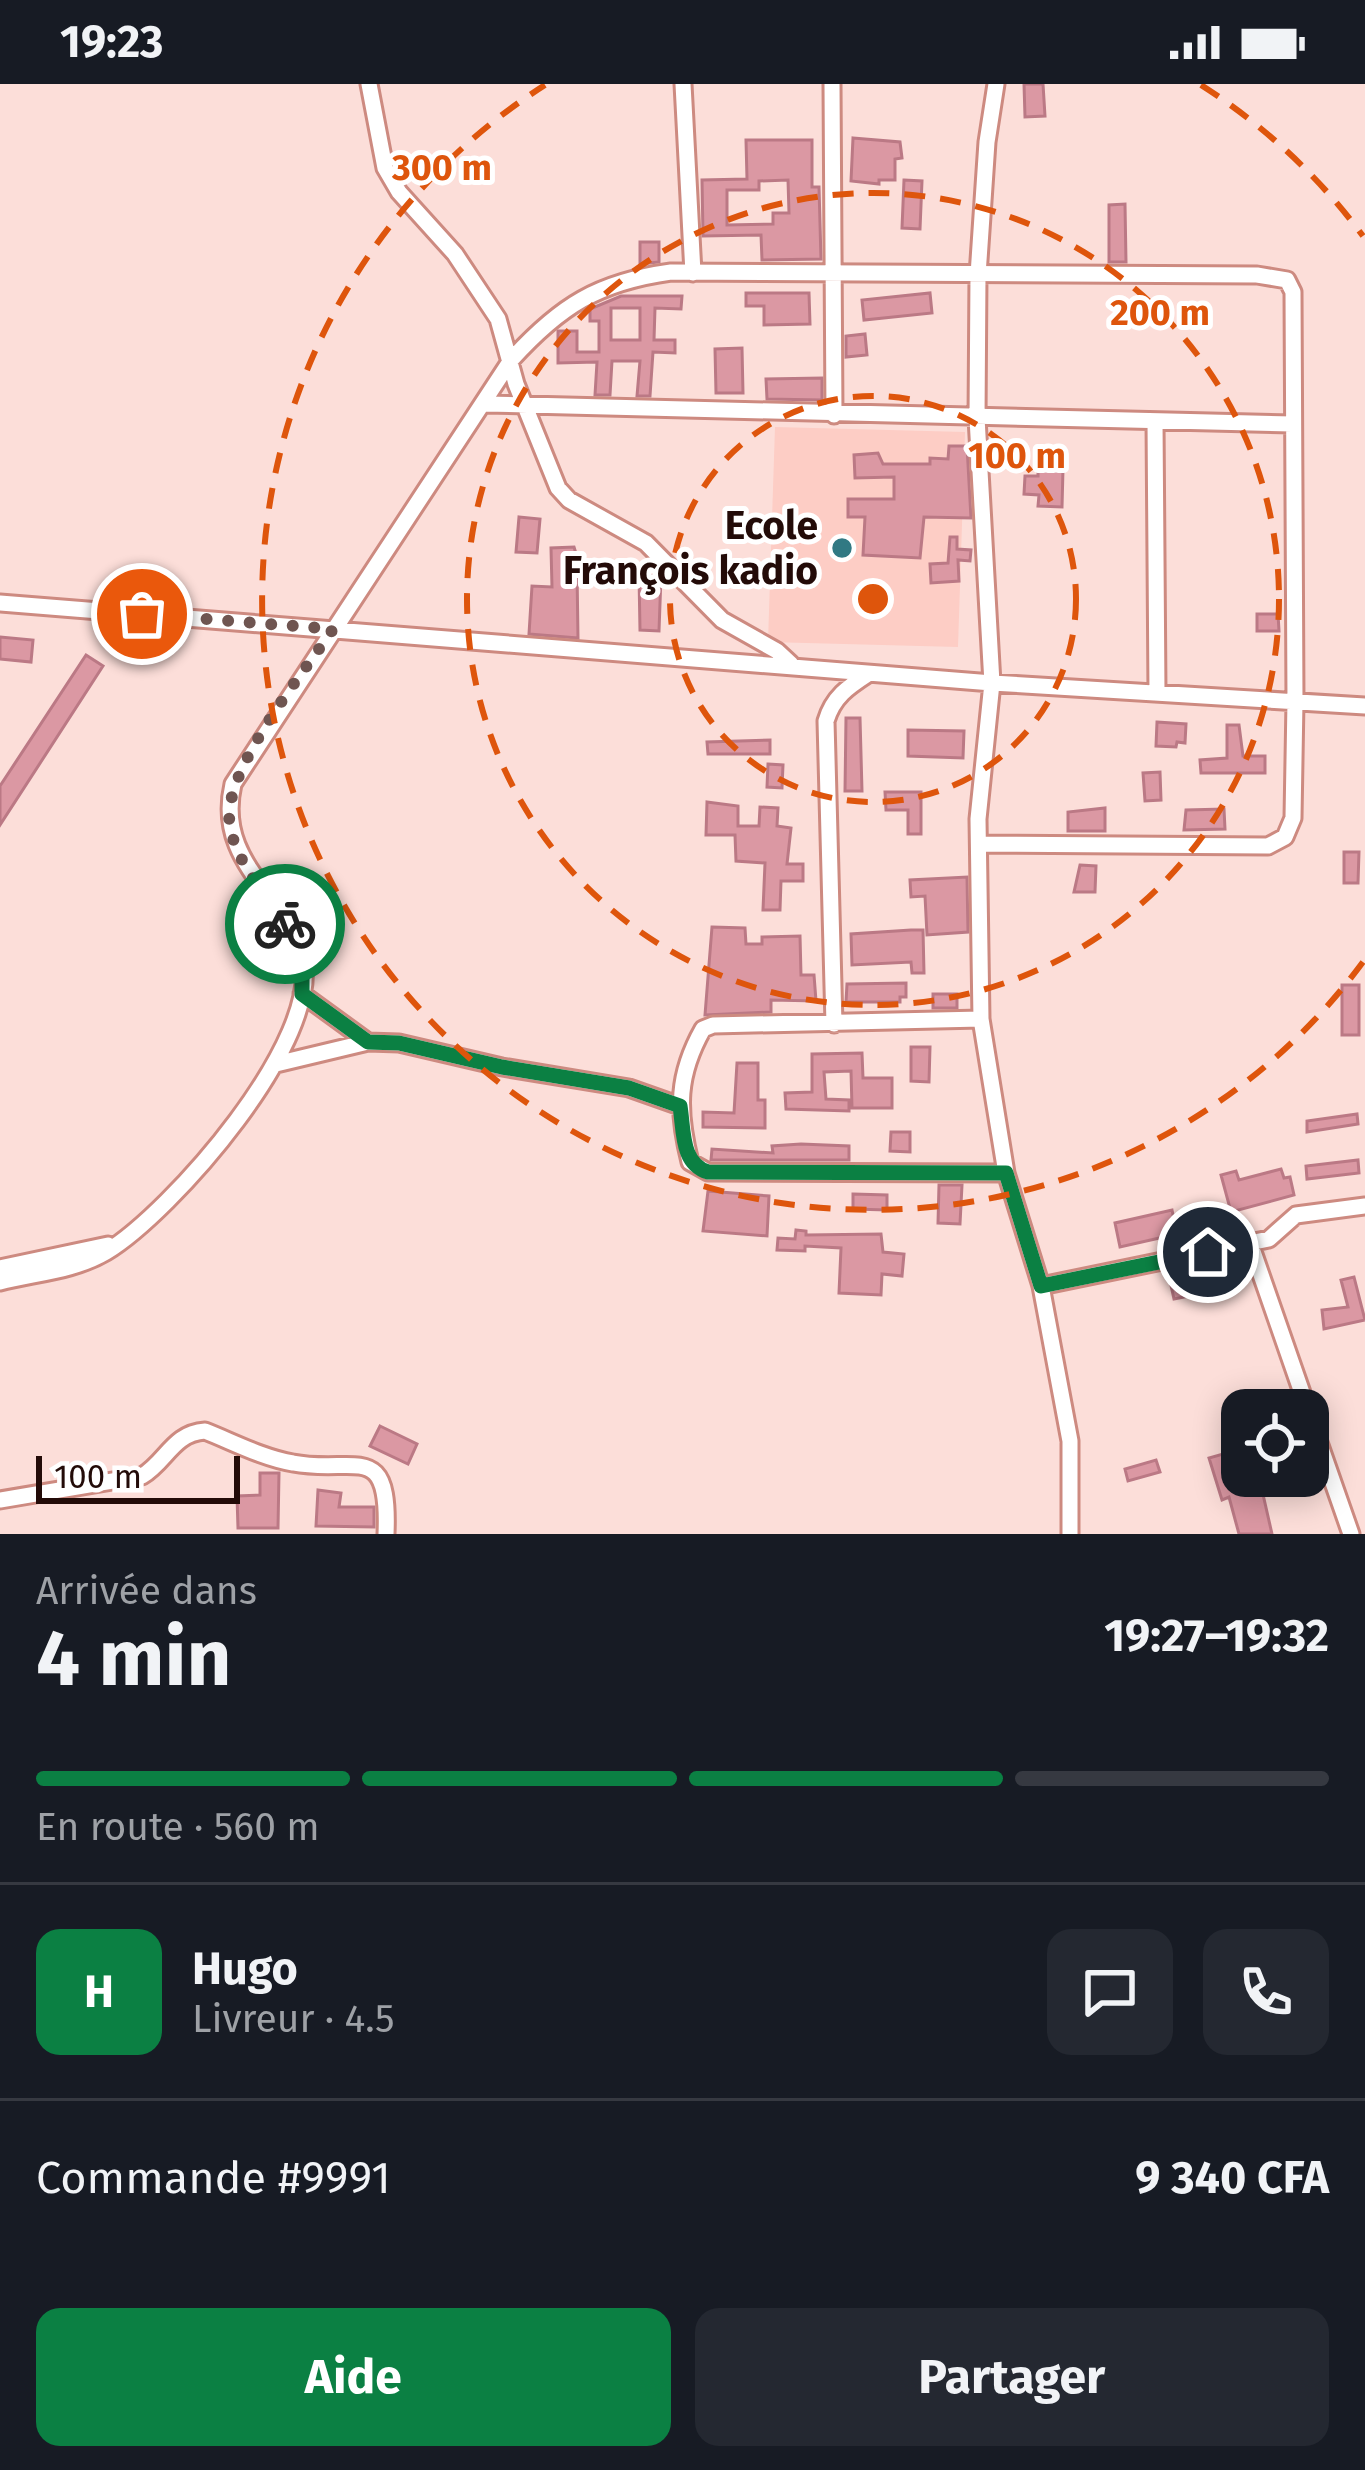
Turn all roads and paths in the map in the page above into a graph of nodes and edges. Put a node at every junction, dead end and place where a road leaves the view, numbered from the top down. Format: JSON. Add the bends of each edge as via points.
{"nodes":[{"id":1,"x":369,"y":84,"type":"edge"},
{"id":2,"x":683,"y":84,"type":"edge"},
{"id":3,"x":832,"y":84,"type":"edge"},
{"id":4,"x":996,"y":84,"type":"edge"},
{"id":5,"x":693,"y":273,"type":"junction"},
{"id":6,"x":832,"y":275,"type":"junction"},
{"id":7,"x":978,"y":275,"type":"junction"},
{"id":8,"x":511,"y":360,"type":"junction"},
{"id":9,"x":485,"y":404,"type":"junction"},
{"id":10,"x":524,"y":407,"type":"junction"},
{"id":11,"x":834,"y":415,"type":"junction"},
{"id":12,"x":977,"y":418,"type":"junction"},
{"id":13,"x":1155,"y":421,"type":"junction"},
{"id":14,"x":1292,"y":424,"type":"junction"},
{"id":15,"x":0,"y":603,"type":"edge"},
{"id":16,"x":333,"y":629,"type":"junction"},
{"id":17,"x":791,"y":664,"type":"junction"},
{"id":18,"x":869,"y":674,"type":"junction"},
{"id":19,"x":992,"y":683,"type":"junction"},
{"id":20,"x":1157,"y":693,"type":"junction"},
{"id":21,"x":1295,"y":701,"type":"junction"},
{"id":22,"x":1365,"y":706,"type":"edge"},
{"id":23,"x":979,"y":844,"type":"junction"},
{"id":24,"x":302,"y":994,"type":"junction"},
{"id":25,"x":981,"y":1018,"type":"junction"},
{"id":26,"x":834,"y":1024,"type":"junction"},
{"id":27,"x":368,"y":1042,"type":"junction"},
{"id":28,"x":276,"y":1064,"type":"junction"},
{"id":29,"x":680,"y":1106,"type":"junction"},
{"id":30,"x":1006,"y":1173,"type":"junction"},
{"id":31,"x":1365,"y":1205,"type":"edge"},
{"id":32,"x":122,"y":1242,"type":"junction"},
{"id":33,"x":1250,"y":1243,"type":"junction"},
{"id":34,"x":0,"y":1268,"type":"edge"},
{"id":35,"x":0,"y":1282,"type":"edge"},
{"id":36,"x":1041,"y":1286,"type":"junction"},
{"id":37,"x":1300,"y":1389,"type":"edge"},
{"id":38,"x":1329,"y":1471,"type":"edge"},
{"id":39,"x":0,"y":1500,"type":"edge"},
{"id":40,"x":386,"y":1534,"type":"edge"},
{"id":41,"x":1070,"y":1534,"type":"edge"},
{"id":42,"x":1351,"y":1534,"type":"edge"}],
"edges":[{"from":1,"to":8,"type":"street","via":[[385,168],[485,298]]},
{"from":2,"to":5,"type":"street"},
{"from":3,"to":6,"type":"street"},
{"from":4,"to":7,"type":"street"},
{"from":5,"to":6,"type":"street"},
{"from":5,"to":8,"type":"street","via":[[639,276],[580,298]]},
{"from":6,"to":7,"type":"street"},
{"from":6,"to":11,"type":"street"},
{"from":7,"to":12,"type":"street"},
{"from":7,"to":14,"type":"street","via":[[1287,280]]},
{"from":8,"to":9,"type":"street"},
{"from":8,"to":10,"type":"street"},
{"from":9,"to":10,"type":"street"},
{"from":9,"to":16,"type":"street"},
{"from":10,"to":11,"type":"street"},
{"from":10,"to":17,"type":"street","via":[[569,500],[646,544],[722,620]]},
{"from":11,"to":12,"type":"street"},
{"from":12,"to":13,"type":"street"},
{"from":12,"to":19,"type":"street"},
{"from":13,"to":14,"type":"street"},
{"from":13,"to":20,"type":"street"},
{"from":14,"to":21,"type":"street"},
{"from":15,"to":16,"type":"street"},
{"from":16,"to":17,"type":"street"},
{"from":16,"to":24,"type":"street","via":[[242,766],[228,806],[241,857],[302,956]]},
{"from":17,"to":18,"type":"street"},
{"from":18,"to":19,"type":"street"},
{"from":18,"to":26,"type":"street","via":[[830,705],[826,721]]},
{"from":19,"to":20,"type":"street"},
{"from":19,"to":23,"type":"street"},
{"from":20,"to":21,"type":"street"},
{"from":21,"to":22,"type":"street"},
{"from":21,"to":23,"type":"street","via":[[1293,818],[1285,837],[1268,846]]},
{"from":23,"to":25,"type":"street"},
{"from":24,"to":27,"type":"street"},
{"from":24,"to":28,"type":"street"},
{"from":25,"to":26,"type":"street"},
{"from":25,"to":30,"type":"street"},
{"from":26,"to":29,"type":"street","via":[[703,1028],[685,1060]]},
{"from":27,"to":28,"type":"street"},
{"from":27,"to":29,"type":"street","via":[[629,1088]]},
{"from":28,"to":32,"type":"street","via":[[214,1151]]},
{"from":29,"to":30,"type":"street","via":[[690,1162],[708,1172]]},
{"from":30,"to":36,"type":"street"},
{"from":31,"to":33,"type":"street","via":[[1296,1215],[1269,1239]]},
{"from":32,"to":34,"type":"street"},
{"from":32,"to":35,"type":"street","via":[[87,1262]]},
{"from":33,"to":36,"type":"street"},
{"from":33,"to":37,"type":"street"},
{"from":36,"to":41,"type":"street","via":[[1070,1441]]},
{"from":38,"to":42,"type":"street"},
{"from":39,"to":40,"type":"street","via":[[142,1476],[173,1443],[205,1431],[288,1462],[368,1467],[388,1500]]}]}
